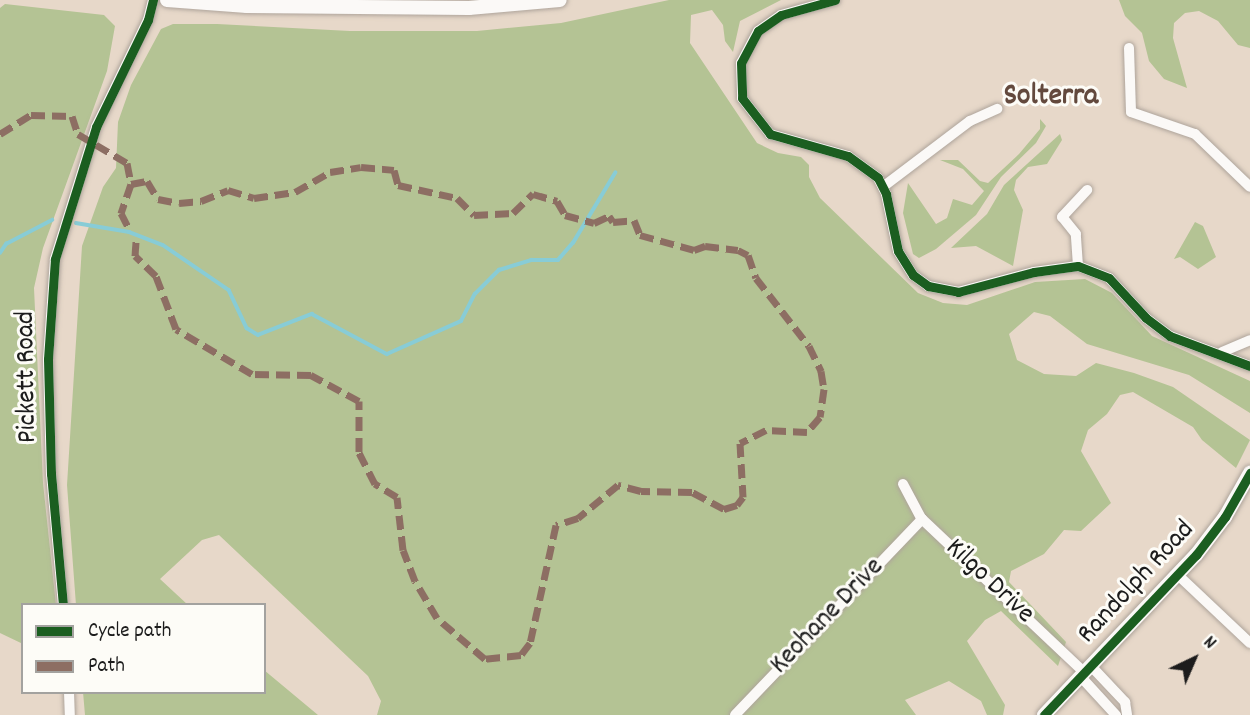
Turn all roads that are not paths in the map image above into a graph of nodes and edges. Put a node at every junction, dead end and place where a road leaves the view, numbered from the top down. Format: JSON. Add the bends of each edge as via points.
{"nodes":[{"id":1,"x":153,"y":0,"type":"edge"},
{"id":2,"x":167,"y":0,"type":"edge"},
{"id":3,"x":560,"y":0,"type":"edge"},
{"id":4,"x":835,"y":0,"type":"edge"},
{"id":5,"x":1129,"y":48,"type":"dead end"},
{"id":6,"x":997,"y":109,"type":"dead end"},
{"id":7,"x":884,"y":186,"type":"junction"},
{"id":8,"x":1250,"y":187,"type":"edge"},
{"id":9,"x":1087,"y":190,"type":"dead end"},
{"id":10,"x":1078,"y":265,"type":"junction"},
{"id":11,"x":1250,"y":340,"type":"edge"},
{"id":12,"x":1222,"y":352,"type":"junction"},
{"id":13,"x":1250,"y":366,"type":"edge"},
{"id":14,"x":1250,"y":473,"type":"edge"},
{"id":15,"x":903,"y":484,"type":"dead end"},
{"id":16,"x":922,"y":519,"type":"junction"},
{"id":17,"x":1178,"y":575,"type":"junction"},
{"id":18,"x":63,"y":603,"type":"edge"},
{"id":19,"x":1250,"y":643,"type":"edge"},
{"id":20,"x":1086,"y":672,"type":"junction"},
{"id":21,"x":69,"y":694,"type":"edge"},
{"id":22,"x":70,"y":715,"type":"edge"},
{"id":23,"x":735,"y":715,"type":"edge"},
{"id":24,"x":1044,"y":715,"type":"edge"},
{"id":25,"x":1116,"y":715,"type":"edge"},
{"id":26,"x":1127,"y":715,"type":"edge"}],
"edges":[{"from":1,"to":18,"type":"street","name":"Pickett Road","via":[[148,20],[96,127],[55,259],[48,359],[51,474]]},
{"from":2,"to":3,"type":"main road","via":[[247,6],[469,8]]},
{"from":4,"to":7,"type":"street","via":[[781,16],[758,31],[741,63],[742,98],[770,134],[848,156]]},
{"from":5,"to":8,"type":"street","via":[[1131,112],[1195,134]]},
{"from":6,"to":7,"type":"street","via":[[970,121]]},
{"from":7,"to":10,"type":"street","via":[[902,260],[928,286],[968,291]]},
{"from":9,"to":10,"type":"street","via":[[1062,217],[1076,233]]},
{"from":10,"to":12,"type":"street","via":[[1109,278],[1170,336]]},
{"from":11,"to":12,"type":"street"},
{"from":12,"to":13,"type":"street"},
{"from":14,"to":17,"type":"main road","name":"Randolph Road","via":[[1221,523]]},
{"from":15,"to":16,"type":"street","name":"Kilgo Drive"},
{"from":16,"to":20,"type":"street","name":"Kilgo Drive"},
{"from":16,"to":23,"type":"street","name":"Keohane Drive"},
{"from":17,"to":19,"type":"street"},
{"from":17,"to":20,"type":"main road","name":"Randolph Road"},
{"from":20,"to":24,"type":"main road","name":"Randolph Road"},
{"from":20,"to":25,"type":"street"},
{"from":20,"to":26,"type":"street","via":[[1125,702]]},
{"from":21,"to":22,"type":"street"}]}
